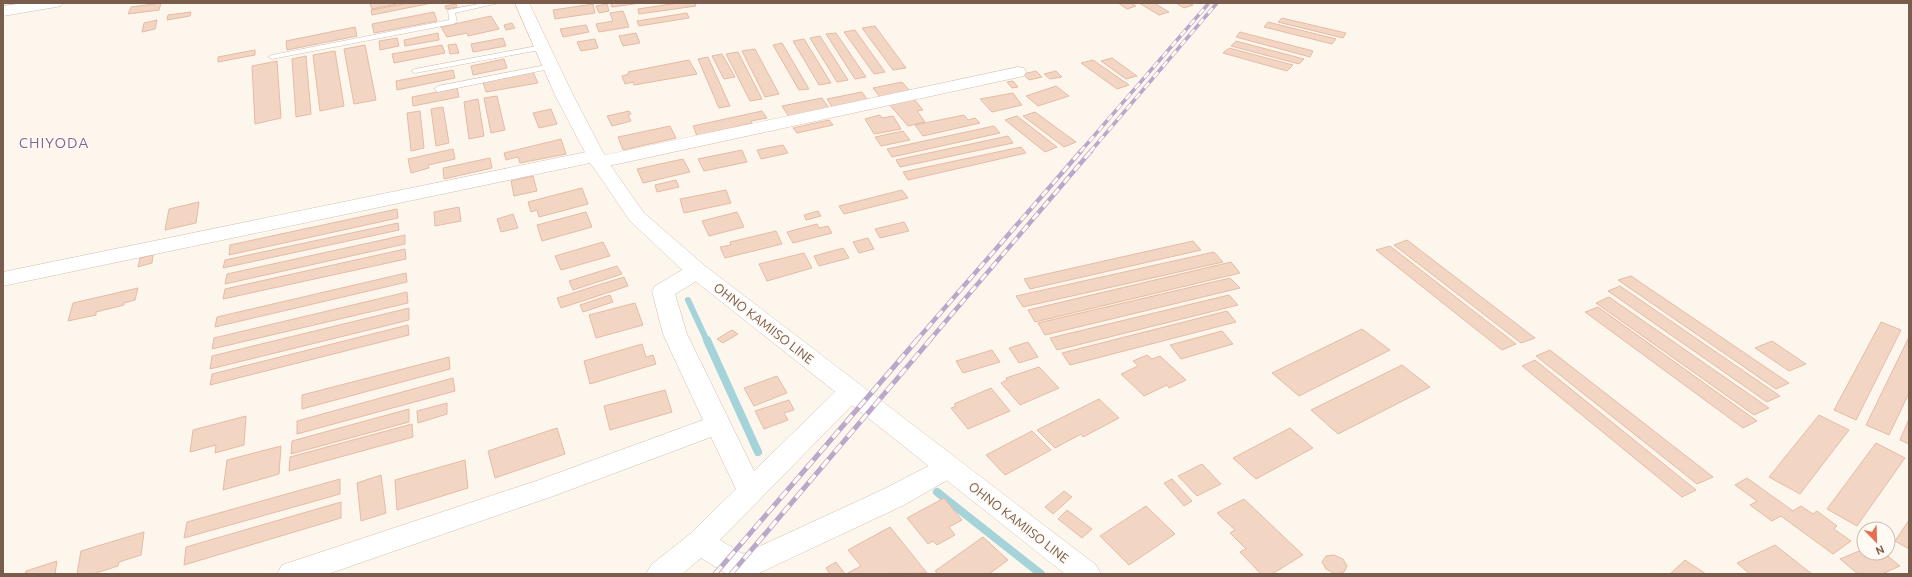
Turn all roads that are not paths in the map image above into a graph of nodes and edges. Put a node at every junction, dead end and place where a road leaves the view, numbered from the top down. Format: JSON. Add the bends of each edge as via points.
{"nodes":[{"id":1,"x":56,"y":3,"type":"edge"},
{"id":2,"x":494,"y":3,"type":"edge"},
{"id":3,"x":522,"y":3,"type":"edge"},
{"id":4,"x":3,"y":11,"type":"edge"},
{"id":5,"x":546,"y":56,"type":"junction"},
{"id":6,"x":272,"y":57,"type":"dead end"},
{"id":7,"x":415,"y":71,"type":"dead end"},
{"id":8,"x":1018,"y":72,"type":"dead end"},
{"id":9,"x":438,"y":89,"type":"dead end"},
{"id":10,"x":597,"y":159,"type":"junction"},
{"id":11,"x":697,"y":271,"type":"junction"},
{"id":12,"x":3,"y":279,"type":"edge"},
{"id":13,"x":851,"y":390,"type":"junction"},
{"id":14,"x":718,"y":424,"type":"junction"},
{"id":15,"x":949,"y":468,"type":"junction"},
{"id":16,"x":750,"y":491,"type":"junction"},
{"id":17,"x":700,"y":542,"type":"junction"},
{"id":18,"x":292,"y":574,"type":"edge"},
{"id":19,"x":661,"y":574,"type":"edge"},
{"id":20,"x":1086,"y":574,"type":"edge"}],
"edges":[{"from":1,"to":4,"type":"street"},
{"from":2,"to":6,"type":"lane","via":[[452,12],[453,22]]},
{"from":3,"to":5,"type":"street","name":"OHNO KAMIISO LINE"},
{"from":5,"to":7,"type":"lane"},
{"from":5,"to":9,"type":"lane"},
{"from":5,"to":10,"type":"street","name":"OHNO KAMIISO LINE"},
{"from":8,"to":10,"type":"street"},
{"from":10,"to":11,"type":"street","name":"OHNO KAMIISO LINE","via":[[637,217]]},
{"from":10,"to":12,"type":"street"},
{"from":11,"to":13,"type":"street","name":"OHNO KAMIISO LINE"},
{"from":11,"to":14,"type":"street","via":[[663,290],[675,334]]},
{"from":13,"to":15,"type":"street","name":"OHNO KAMIISO LINE"},
{"from":13,"to":16,"type":"street"},
{"from":14,"to":16,"type":"street"},
{"from":14,"to":18,"type":"street","via":[[546,488]]},
{"from":15,"to":17,"type":"street","via":[[894,497],[741,568]]},
{"from":15,"to":20,"type":"street","name":"OHNO KAMIISO LINE"},
{"from":16,"to":17,"type":"street"},
{"from":17,"to":19,"type":"street"}]}
